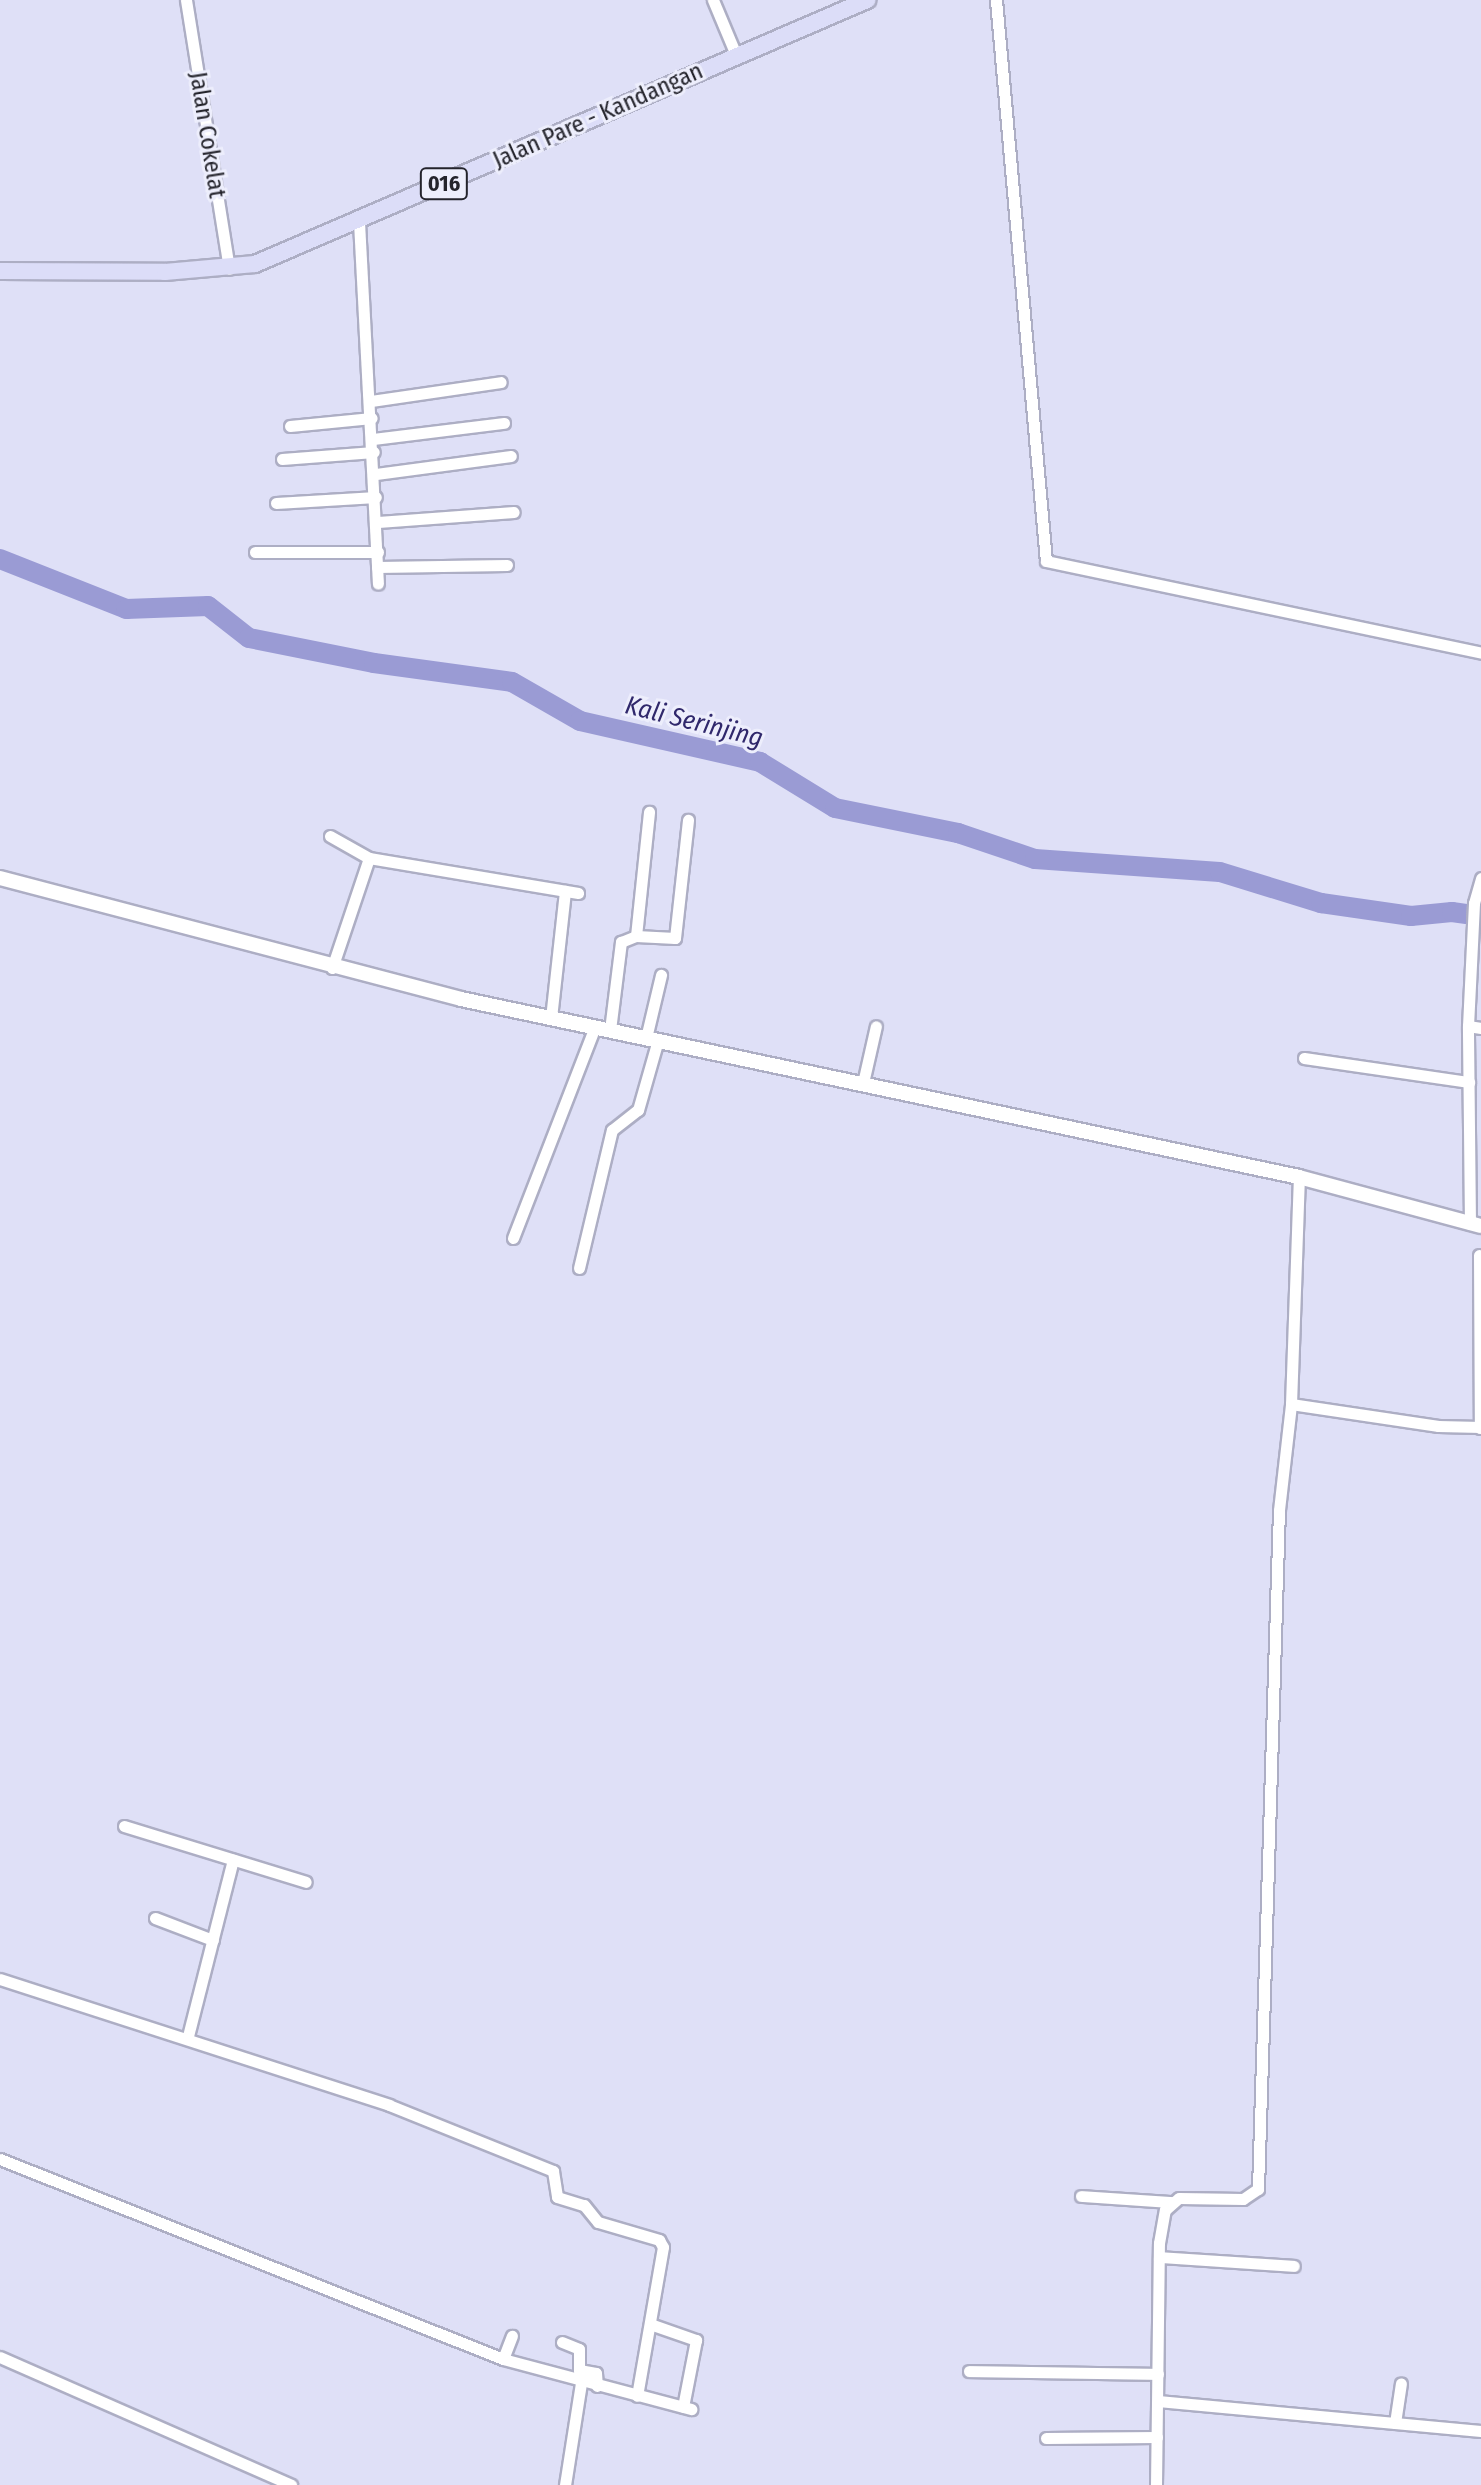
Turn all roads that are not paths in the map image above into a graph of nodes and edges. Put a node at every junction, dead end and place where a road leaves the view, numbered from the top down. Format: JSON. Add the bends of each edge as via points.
{"nodes":[{"id":1,"x":186,"y":0,"type":"edge"},
{"id":2,"x":713,"y":0,"type":"edge"},
{"id":3,"x":867,"y":0,"type":"edge"},
{"id":4,"x":996,"y":0,"type":"edge"},
{"id":5,"x":736,"y":55,"type":"junction"},
{"id":6,"x":359,"y":222,"type":"junction"},
{"id":7,"x":229,"y":269,"type":"junction"},
{"id":8,"x":0,"y":271,"type":"edge"},
{"id":9,"x":501,"y":382,"type":"dead end"},
{"id":10,"x":371,"y":401,"type":"junction"},
{"id":11,"x":372,"y":418,"type":"junction"},
{"id":12,"x":504,"y":423,"type":"dead end"},
{"id":13,"x":290,"y":426,"type":"dead end"},
{"id":14,"x":373,"y":439,"type":"junction"},
{"id":15,"x":374,"y":452,"type":"junction"},
{"id":16,"x":511,"y":456,"type":"dead end"},
{"id":17,"x":282,"y":459,"type":"dead end"},
{"id":18,"x":376,"y":474,"type":"junction"},
{"id":19,"x":376,"y":497,"type":"junction"},
{"id":20,"x":276,"y":503,"type":"dead end"},
{"id":21,"x":514,"y":512,"type":"dead end"},
{"id":22,"x":378,"y":522,"type":"junction"},
{"id":23,"x":255,"y":552,"type":"dead end"},
{"id":24,"x":378,"y":552,"type":"junction"},
{"id":25,"x":507,"y":565,"type":"dead end"},
{"id":26,"x":377,"y":567,"type":"junction"},
{"id":27,"x":378,"y":584,"type":"dead end"},
{"id":28,"x":1481,"y":653,"type":"edge"},
{"id":29,"x":649,"y":812,"type":"dead end"},
{"id":30,"x":688,"y":820,"type":"dead end"},
{"id":31,"x":330,"y":836,"type":"dead end"},
{"id":32,"x":369,"y":858,"type":"junction"},
{"id":33,"x":0,"y":878,"type":"edge"},
{"id":34,"x":1481,"y":878,"type":"edge"},
{"id":35,"x":636,"y":936,"type":"junction"},
{"id":36,"x":332,"y":968,"type":"junction"},
{"id":37,"x":661,"y":975,"type":"dead end"},
{"id":38,"x":551,"y":1018,"type":"junction"},
{"id":39,"x":876,"y":1026,"type":"dead end"},
{"id":40,"x":1468,"y":1026,"type":"junction"},
{"id":41,"x":595,"y":1027,"type":"junction"},
{"id":42,"x":1481,"y":1028,"type":"edge"},
{"id":43,"x":610,"y":1030,"type":"junction"},
{"id":44,"x":652,"y":1039,"type":"junction"},
{"id":45,"x":1304,"y":1058,"type":"dead end"},
{"id":46,"x":1469,"y":1082,"type":"junction"},
{"id":47,"x":863,"y":1083,"type":"junction"},
{"id":48,"x":1299,"y":1177,"type":"junction"},
{"id":49,"x":1476,"y":1225,"type":"edge"},
{"id":50,"x":513,"y":1238,"type":"dead end"},
{"id":51,"x":1479,"y":1255,"type":"edge"},
{"id":52,"x":579,"y":1268,"type":"dead end"},
{"id":53,"x":1291,"y":1404,"type":"junction"},
{"id":54,"x":1481,"y":1428,"type":"edge"},
{"id":55,"x":124,"y":1826,"type":"dead end"},
{"id":56,"x":233,"y":1860,"type":"junction"},
{"id":57,"x":306,"y":1882,"type":"dead end"},
{"id":58,"x":155,"y":1918,"type":"dead end"},
{"id":59,"x":213,"y":1940,"type":"junction"},
{"id":60,"x":0,"y":1979,"type":"edge"},
{"id":61,"x":188,"y":2036,"type":"junction"},
{"id":62,"x":0,"y":2159,"type":"edge"},
{"id":63,"x":1081,"y":2196,"type":"dead end"},
{"id":64,"x":1172,"y":2202,"type":"junction"},
{"id":65,"x":1159,"y":2257,"type":"junction"},
{"id":66,"x":1294,"y":2266,"type":"dead end"},
{"id":67,"x":650,"y":2324,"type":"junction"},
{"id":68,"x":512,"y":2336,"type":"dead end"},
{"id":69,"x":562,"y":2342,"type":"dead end"},
{"id":70,"x":0,"y":2357,"type":"edge"},
{"id":71,"x":503,"y":2359,"type":"junction"},
{"id":72,"x":969,"y":2371,"type":"dead end"},
{"id":73,"x":1158,"y":2374,"type":"junction"},
{"id":74,"x":581,"y":2383,"type":"junction"},
{"id":75,"x":1401,"y":2383,"type":"dead end"},
{"id":76,"x":597,"y":2386,"type":"junction"},
{"id":77,"x":637,"y":2396,"type":"junction"},
{"id":78,"x":1158,"y":2401,"type":"junction"},
{"id":79,"x":1395,"y":2423,"type":"junction"},
{"id":80,"x":1481,"y":2431,"type":"edge"},
{"id":81,"x":1157,"y":2437,"type":"junction"},
{"id":82,"x":1046,"y":2438,"type":"dead end"},
{"id":83,"x":291,"y":2485,"type":"edge"},
{"id":84,"x":565,"y":2485,"type":"edge"},
{"id":85,"x":1156,"y":2485,"type":"edge"}],
"edges":[{"from":1,"to":7,"type":"street","name":"Jalan Cokelat"},
{"from":2,"to":5,"type":"street"},
{"from":3,"to":5,"type":"main road","name":"Jalan Pare - Kandangan","number":"016"},
{"from":4,"to":28,"type":"street","via":[[1046,561]]},
{"from":5,"to":6,"type":"main road","name":"Jalan Pare - Kandangan","number":"016"},
{"from":6,"to":7,"type":"main road","name":"Jalan Pare - Kandangan","number":"016"},
{"from":6,"to":10,"type":"street"},
{"from":7,"to":8,"type":"main road","name":"Jalan Pare - Kandangan","number":"016"},
{"from":9,"to":10,"type":"street"},
{"from":10,"to":11,"type":"street"},
{"from":11,"to":13,"type":"street"},
{"from":11,"to":14,"type":"street"},
{"from":12,"to":14,"type":"street"},
{"from":14,"to":15,"type":"street"},
{"from":15,"to":17,"type":"street"},
{"from":15,"to":18,"type":"street"},
{"from":16,"to":18,"type":"street"},
{"from":18,"to":19,"type":"street"},
{"from":19,"to":20,"type":"street"},
{"from":19,"to":22,"type":"street"},
{"from":21,"to":22,"type":"street"},
{"from":22,"to":24,"type":"street"},
{"from":23,"to":24,"type":"street"},
{"from":24,"to":26,"type":"street"},
{"from":25,"to":26,"type":"street"},
{"from":26,"to":27,"type":"street"},
{"from":29,"to":35,"type":"street"},
{"from":30,"to":35,"type":"street","via":[[675,938]]},
{"from":31,"to":32,"type":"street"},
{"from":32,"to":36,"type":"street"},
{"from":32,"to":38,"type":"street","via":[[572,892]]},
{"from":33,"to":36,"type":"street"},
{"from":34,"to":40,"type":"street","via":[[1474,903]]},
{"from":35,"to":43,"type":"street","via":[[621,942]]},
{"from":36,"to":38,"type":"street"},
{"from":37,"to":44,"type":"street"},
{"from":38,"to":41,"type":"street"},
{"from":39,"to":47,"type":"street"},
{"from":40,"to":42,"type":"street"},
{"from":40,"to":46,"type":"street"},
{"from":41,"to":43,"type":"street"},
{"from":41,"to":50,"type":"street"},
{"from":43,"to":44,"type":"street"},
{"from":44,"to":47,"type":"street"},
{"from":44,"to":52,"type":"street","via":[[638,1110],[612,1130]]},
{"from":45,"to":46,"type":"street"},
{"from":46,"to":49,"type":"street"},
{"from":47,"to":48,"type":"street"},
{"from":48,"to":49,"type":"street"},
{"from":48,"to":53,"type":"street"},
{"from":51,"to":54,"type":"street"},
{"from":53,"to":54,"type":"street"},
{"from":53,"to":64,"type":"street","via":[[1279,1510],[1258,2189],[1249,2198]]},
{"from":55,"to":56,"type":"street"},
{"from":56,"to":57,"type":"street"},
{"from":56,"to":59,"type":"street"},
{"from":58,"to":59,"type":"street"},
{"from":59,"to":61,"type":"street"},
{"from":60,"to":61,"type":"street"},
{"from":61,"to":67,"type":"street","via":[[389,2105],[553,2171],[557,2197],[584,2205],[598,2222],[662,2243]]},
{"from":62,"to":71,"type":"street"},
{"from":63,"to":64,"type":"street"},
{"from":64,"to":65,"type":"street","via":[[1160,2224]]},
{"from":65,"to":66,"type":"street"},
{"from":65,"to":73,"type":"street"},
{"from":67,"to":77,"type":"street"},
{"from":67,"to":77,"type":"street","via":[[696,2340],[687,2408]]},
{"from":68,"to":71,"type":"street"},
{"from":69,"to":76,"type":"street","via":[[579,2349],[579,2370],[596,2373]]},
{"from":70,"to":83,"type":"street"},
{"from":71,"to":74,"type":"street"},
{"from":72,"to":73,"type":"street"},
{"from":73,"to":78,"type":"street"},
{"from":74,"to":76,"type":"street"},
{"from":74,"to":84,"type":"street"},
{"from":75,"to":79,"type":"street"},
{"from":76,"to":77,"type":"street"},
{"from":78,"to":79,"type":"street"},
{"from":78,"to":81,"type":"street"},
{"from":79,"to":80,"type":"street"},
{"from":81,"to":82,"type":"street"},
{"from":81,"to":85,"type":"street"}]}
